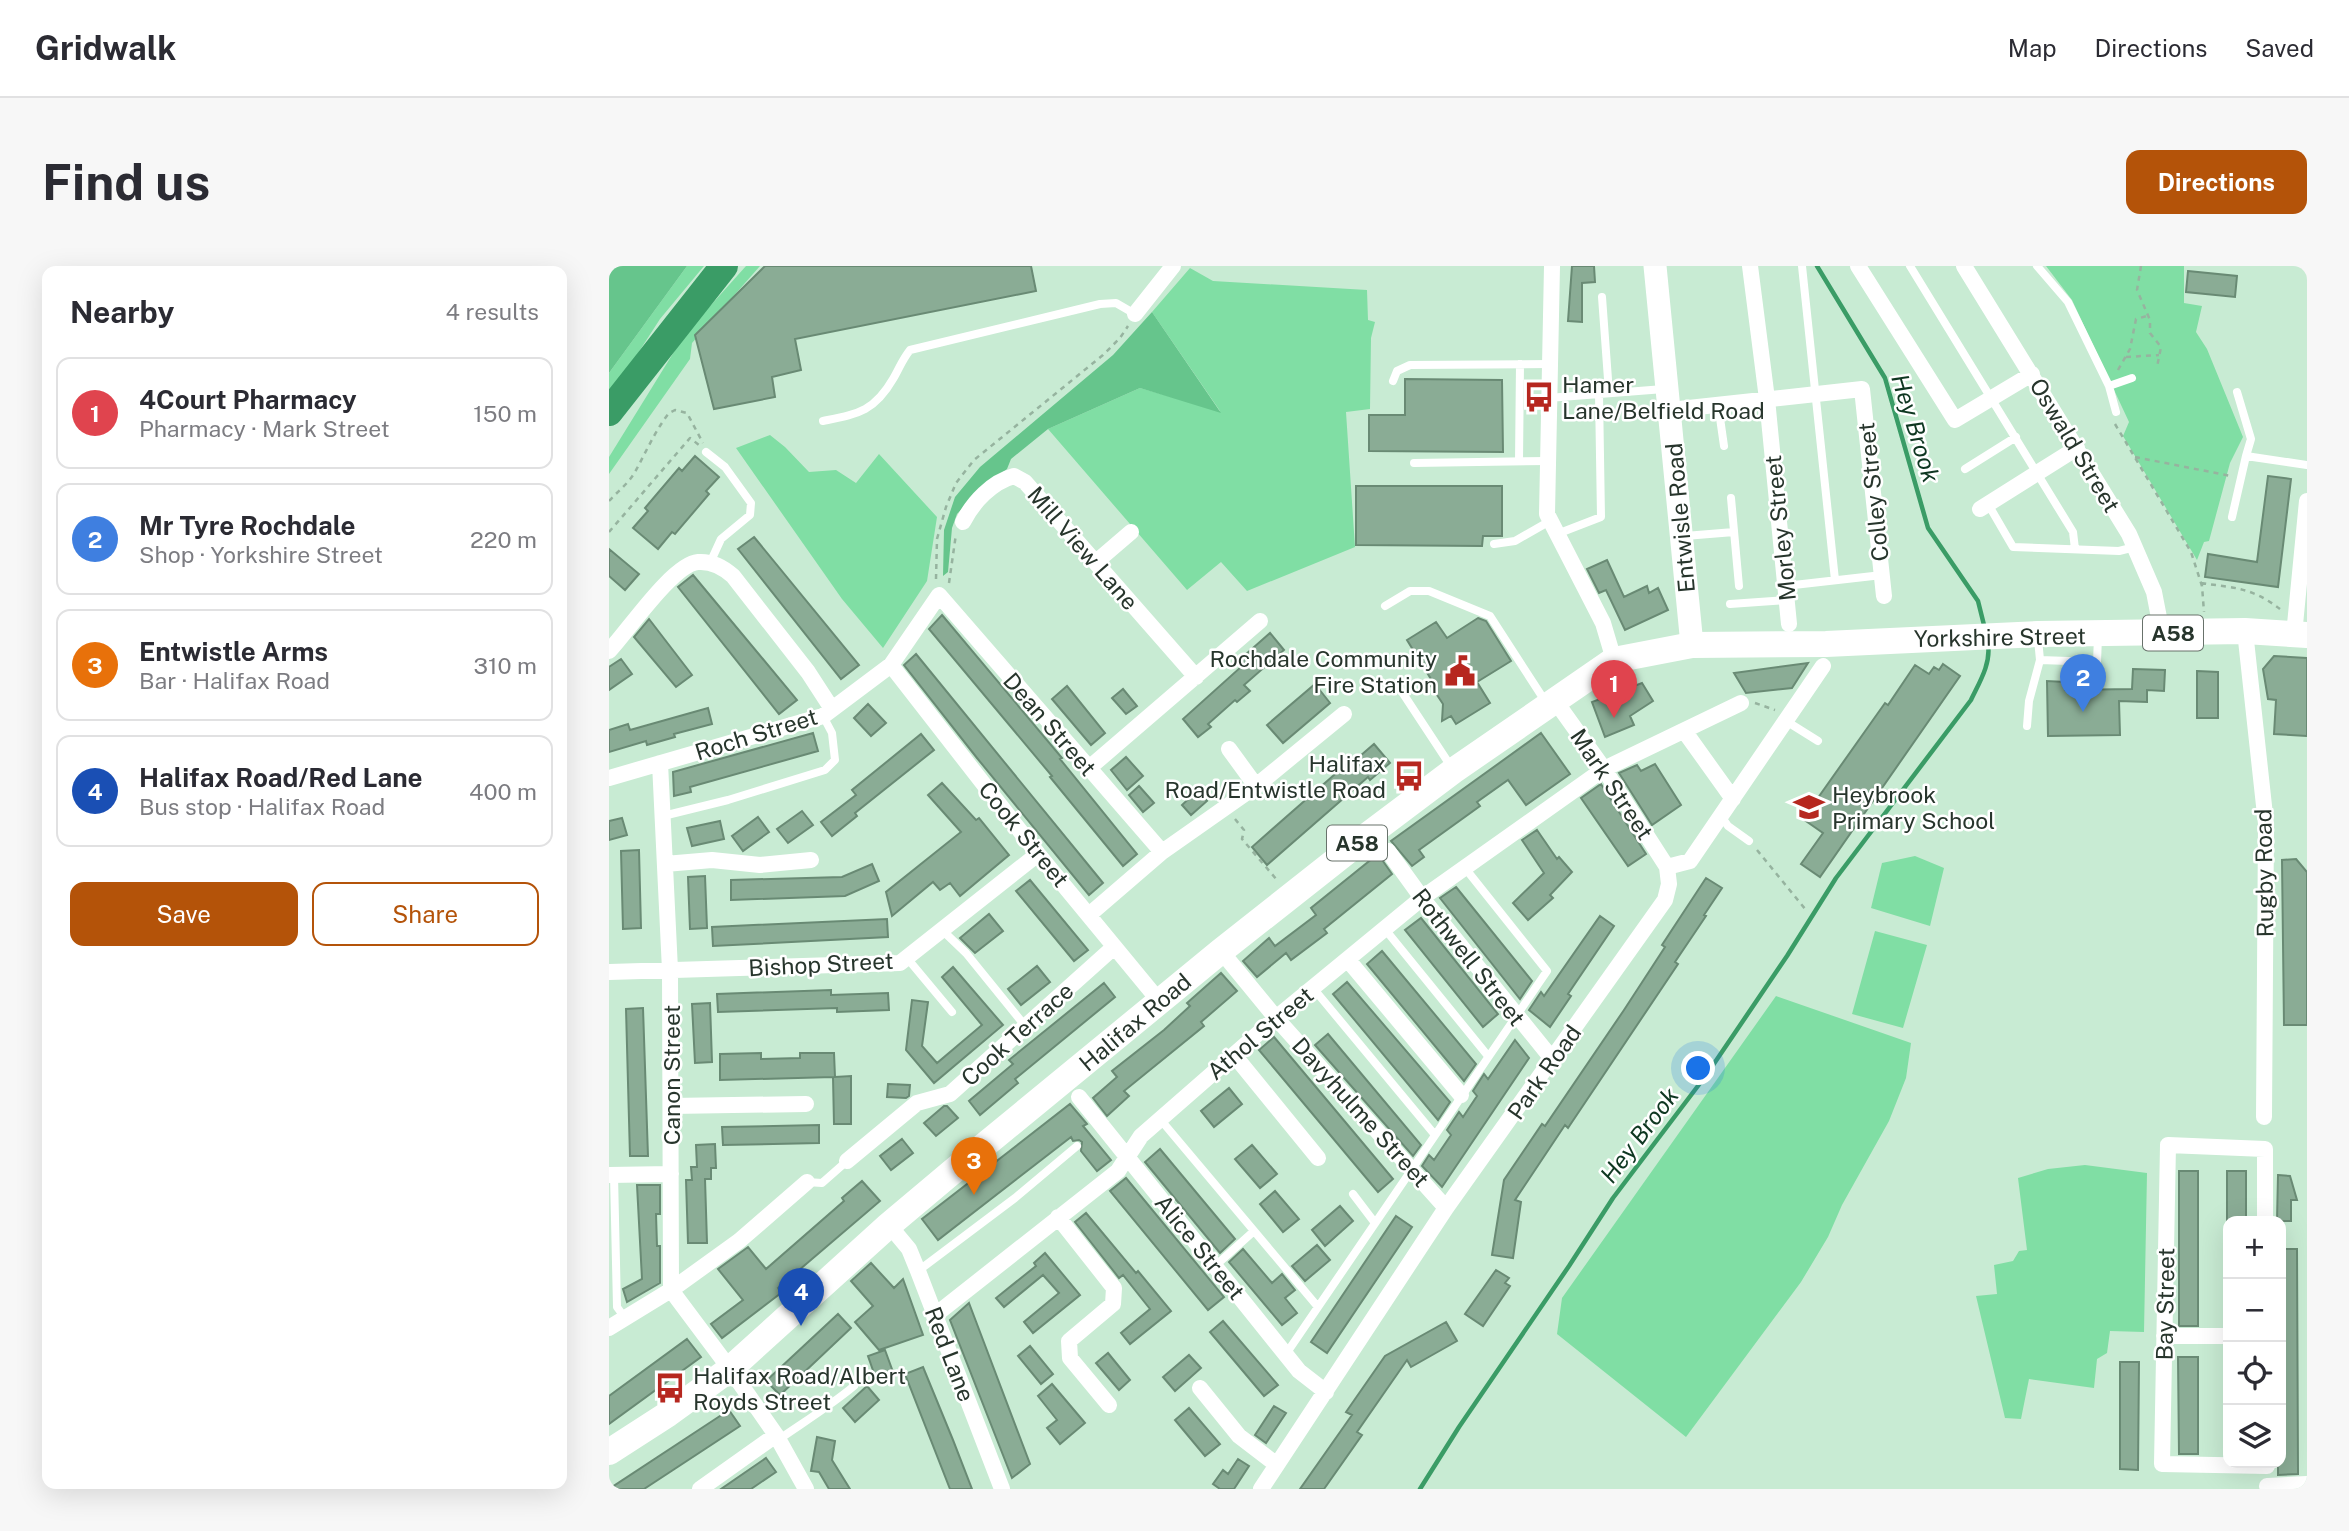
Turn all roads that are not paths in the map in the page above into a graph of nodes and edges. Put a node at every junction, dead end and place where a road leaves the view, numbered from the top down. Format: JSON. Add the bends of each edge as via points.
{"nodes":[{"id":1,"x":1173,"y":266,"type":"edge"},
{"id":2,"x":1552,"y":266,"type":"edge"},
{"id":3,"x":1655,"y":266,"type":"edge"},
{"id":4,"x":1750,"y":266,"type":"edge"},
{"id":5,"x":1802,"y":266,"type":"edge"},
{"id":6,"x":1858,"y":266,"type":"edge"},
{"id":7,"x":1910,"y":266,"type":"edge"},
{"id":8,"x":1964,"y":266,"type":"edge"},
{"id":9,"x":2038,"y":266,"type":"edge"},
{"id":10,"x":1602,"y":297,"type":"dead end"},
{"id":11,"x":1135,"y":314,"type":"joint"},
{"id":12,"x":1520,"y":364,"type":"junction"},
{"id":13,"x":1549,"y":364,"type":"junction"},
{"id":14,"x":2032,"y":374,"type":"junction"},
{"id":15,"x":2132,"y":378,"type":"dead end"},
{"id":16,"x":1393,"y":381,"type":"dead end"},
{"id":17,"x":2113,"y":385,"type":"junction"},
{"id":18,"x":1609,"y":393,"type":"junction"},
{"id":19,"x":2237,"y":393,"type":"dead end"},
{"id":20,"x":1599,"y":394,"type":"junction"},
{"id":21,"x":1815,"y":394,"type":"junction"},
{"id":22,"x":1548,"y":398,"type":"junction"},
{"id":23,"x":1992,"y":398,"type":"junction"},
{"id":24,"x":1669,"y":399,"type":"junction"},
{"id":25,"x":1767,"y":399,"type":"junction"},
{"id":26,"x":1718,"y":404,"type":"junction"},
{"id":27,"x":2116,"y":412,"type":"road end"},
{"id":28,"x":823,"y":421,"type":"dead end"},
{"id":29,"x":2016,"y":437,"type":"junction"},
{"id":30,"x":1724,"y":446,"type":"dead end"},
{"id":31,"x":2077,"y":449,"type":"junction"},
{"id":32,"x":706,"y":452,"type":"road end"},
{"id":33,"x":2246,"y":456,"type":"junction"},
{"id":34,"x":1519,"y":461,"type":"junction"},
{"id":35,"x":1548,"y":461,"type":"junction"},
{"id":36,"x":1414,"y":463,"type":"dead end"},
{"id":37,"x":2307,"y":465,"type":"edge"},
{"id":38,"x":1965,"y":469,"type":"dead end"},
{"id":39,"x":2038,"y":472,"type":"junction"},
{"id":40,"x":1731,"y":498,"type":"dead end"},
{"id":41,"x":2307,"y":501,"type":"edge"},
{"id":42,"x":1984,"y":507,"type":"joint"},
{"id":43,"x":2232,"y":517,"type":"dead end"},
{"id":44,"x":963,"y":522,"type":"road end"},
{"id":45,"x":2305,"y":524,"type":"edge"},
{"id":46,"x":1554,"y":527,"type":"junction"},
{"id":47,"x":1131,"y":532,"type":"dead end"},
{"id":48,"x":1734,"y":532,"type":"junction"},
{"id":49,"x":1682,"y":537,"type":"junction"},
{"id":50,"x":1494,"y":544,"type":"dead end"},
{"id":51,"x":2136,"y":547,"type":"junction"},
{"id":52,"x":2075,"y":549,"type":"junction"},
{"id":53,"x":1095,"y":562,"type":"junction"},
{"id":54,"x":710,"y":563,"type":"junction"},
{"id":55,"x":1888,"y":575,"type":"junction"},
{"id":56,"x":1835,"y":580,"type":"junction"},
{"id":57,"x":1739,"y":586,"type":"dead end"},
{"id":58,"x":1786,"y":593,"type":"junction"},
{"id":59,"x":939,"y":595,"type":"joint"},
{"id":60,"x":1884,"y":596,"type":"dead end"},
{"id":61,"x":1730,"y":604,"type":"dead end"},
{"id":62,"x":1385,"y":606,"type":"dead end"},
{"id":63,"x":1260,"y":621,"type":"dead end"},
{"id":64,"x":1790,"y":624,"type":"dead end"},
{"id":65,"x":2299,"y":630,"type":"edge"},
{"id":66,"x":2245,"y":631,"type":"junction"},
{"id":67,"x":2162,"y":633,"type":"junction"},
{"id":68,"x":2038,"y":634,"type":"junction"},
{"id":69,"x":2098,"y":635,"type":"junction"},
{"id":70,"x":1692,"y":645,"type":"junction"},
{"id":71,"x":609,"y":651,"type":"edge"},
{"id":72,"x":1613,"y":660,"type":"junction"},
{"id":73,"x":2040,"y":660,"type":"junction"},
{"id":74,"x":891,"y":665,"type":"junction"},
{"id":75,"x":1823,"y":666,"type":"dead end"},
{"id":76,"x":1196,"y":677,"type":"junction"},
{"id":77,"x":1402,"y":692,"type":"dead end"},
{"id":78,"x":1741,"y":703,"type":"road end"},
{"id":79,"x":1552,"y":704,"type":"junction"},
{"id":80,"x":828,"y":713,"type":"junction"},
{"id":81,"x":1344,"y":714,"type":"dead end"},
{"id":82,"x":1788,"y":718,"type":"junction"},
{"id":83,"x":2027,"y":726,"type":"dead end"},
{"id":84,"x":1685,"y":732,"type":"junction"},
{"id":85,"x":1818,"y":741,"type":"dead end"},
{"id":86,"x":1229,"y":749,"type":"dead end"},
{"id":87,"x":660,"y":763,"type":"junction"},
{"id":88,"x":1089,"y":768,"type":"junction"},
{"id":89,"x":1604,"y":769,"type":"junction"},
{"id":90,"x":1453,"y":771,"type":"junction"},
{"id":91,"x":609,"y":778,"type":"edge"},
{"id":92,"x":1256,"y":786,"type":"junction"},
{"id":93,"x":1733,"y":799,"type":"junction"},
{"id":94,"x":663,"y":816,"type":"junction"},
{"id":95,"x":1721,"y":816,"type":"junction"},
{"id":96,"x":1749,"y":841,"type":"road end"},
{"id":97,"x":1388,"y":851,"type":"dead end"},
{"id":98,"x":1162,"y":852,"type":"junction"},
{"id":99,"x":1038,"y":854,"type":"junction"},
{"id":100,"x":811,"y":860,"type":"dead end"},
{"id":101,"x":665,"y":864,"type":"junction"},
{"id":102,"x":1667,"y":867,"type":"junction"},
{"id":103,"x":1465,"y":868,"type":"junction"},
{"id":104,"x":1422,"y":898,"type":"junction"},
{"id":105,"x":1090,"y":914,"type":"junction"},
{"id":106,"x":1384,"y":928,"type":"junction"},
{"id":107,"x":942,"y":930,"type":"junction"},
{"id":108,"x":1114,"y":947,"type":"junction"},
{"id":109,"x":1221,"y":951,"type":"junction"},
{"id":110,"x":907,"y":958,"type":"junction"},
{"id":111,"x":1347,"y":960,"type":"junction"},
{"id":112,"x":670,"y":970,"type":"junction"},
{"id":113,"x":609,"y":972,"type":"edge"},
{"id":114,"x":1313,"y":988,"type":"junction"},
{"id":115,"x":1160,"y":1002,"type":"junction"},
{"id":116,"x":952,"y":1012,"type":"dead end"},
{"id":117,"x":1516,"y":1016,"type":"junction"},
{"id":118,"x":1276,"y":1018,"type":"junction"},
{"id":119,"x":1025,"y":1027,"type":"junction"},
{"id":120,"x":1234,"y":1055,"type":"junction"},
{"id":121,"x":1489,"y":1056,"type":"junction"},
{"id":122,"x":1553,"y":1060,"type":"junction"},
{"id":123,"x":1461,"y":1096,"type":"junction"},
{"id":124,"x":1079,"y":1097,"type":"dead end"},
{"id":125,"x":806,"y":1104,"type":"dead end"},
{"id":126,"x":671,"y":1106,"type":"junction"},
{"id":127,"x":2265,"y":1117,"type":"dead end"},
{"id":128,"x":1160,"y":1119,"type":"junction"},
{"id":129,"x":1435,"y":1135,"type":"junction"},
{"id":130,"x":1077,"y":1146,"type":"dead end"},
{"id":131,"x":1128,"y":1155,"type":"junction"},
{"id":132,"x":1318,"y":1158,"type":"dead end"},
{"id":133,"x":847,"y":1161,"type":"joint"},
{"id":134,"x":1412,"y":1169,"type":"junction"},
{"id":135,"x":671,"y":1174,"type":"junction"},
{"id":136,"x":612,"y":1175,"type":"edge"},
{"id":137,"x":807,"y":1182,"type":"joint"},
{"id":138,"x":1353,"y":1194,"type":"dead end"},
{"id":139,"x":1446,"y":1208,"type":"junction"},
{"id":140,"x":2265,"y":1216,"type":"edge"},
{"id":141,"x":1058,"y":1217,"type":"junction"},
{"id":142,"x":1375,"y":1223,"type":"junction"},
{"id":143,"x":889,"y":1225,"type":"junction"},
{"id":144,"x":1254,"y":1231,"type":"junction"},
{"id":145,"x":1215,"y":1265,"type":"junction"},
{"id":146,"x":918,"y":1270,"type":"junction"},
{"id":147,"x":671,"y":1290,"type":"junction"},
{"id":148,"x":1318,"y":1307,"type":"junction"},
{"id":149,"x":935,"y":1316,"type":"junction"},
{"id":150,"x":625,"y":1318,"type":"junction"},
{"id":151,"x":609,"y":1328,"type":"edge"},
{"id":152,"x":2164,"y":1336,"type":"junction"},
{"id":153,"x":2223,"y":1336,"type":"edge"},
{"id":154,"x":1286,"y":1354,"type":"junction"},
{"id":155,"x":730,"y":1368,"type":"junction"},
{"id":156,"x":854,"y":1386,"type":"dead end"},
{"id":157,"x":1200,"y":1388,"type":"dead end"},
{"id":158,"x":1326,"y":1392,"type":"junction"},
{"id":159,"x":1109,"y":1405,"type":"dead end"},
{"id":160,"x":777,"y":1437,"type":"junction"},
{"id":161,"x":611,"y":1446,"type":"edge"},
{"id":162,"x":1277,"y":1465,"type":"junction"},
{"id":163,"x":2223,"y":1465,"type":"edge"},
{"id":164,"x":2267,"y":1468,"type":"edge"},
{"id":165,"x":2307,"y":1484,"type":"edge"},
{"id":166,"x":2267,"y":1488,"type":"edge"},
{"id":167,"x":700,"y":1489,"type":"edge"},
{"id":168,"x":806,"y":1489,"type":"edge"},
{"id":169,"x":1002,"y":1489,"type":"edge"},
{"id":170,"x":1261,"y":1489,"type":"edge"}],
"edges":[{"from":1,"to":11,"type":"street"},
{"from":2,"to":13,"type":"street"},
{"from":3,"to":24,"type":"main road","name":"Entwisle Road"},
{"from":4,"to":25,"type":"street","name":"Morley Street"},
{"from":5,"to":21,"type":"lane"},
{"from":6,"to":23,"type":"street","via":[[1955,420]]},
{"from":7,"to":23,"type":"lane"},
{"from":8,"to":14,"type":"street","name":"Oswald Street"},
{"from":9,"to":17,"type":"lane","via":[[2068,302]]},
{"from":10,"to":18,"type":"lane"},
{"from":11,"to":28,"type":"lane","via":[[1116,303],[1100,303],[910,350],[882,395],[859,414]]},
{"from":12,"to":13,"type":"lane"},
{"from":12,"to":16,"type":"lane","via":[[1410,365],[1397,371]]},
{"from":12,"to":34,"type":"lane"},
{"from":13,"to":22,"type":"street"},
{"from":14,"to":23,"type":"street"},
{"from":14,"to":31,"type":"street","name":"Oswald Street"},
{"from":15,"to":17,"type":"lane"},
{"from":17,"to":27,"type":"lane"},
{"from":18,"to":20,"type":"lane"},
{"from":18,"to":24,"type":"lane"},
{"from":19,"to":33,"type":"lane","via":[[2251,439]]},
{"from":20,"to":22,"type":"lane"},
{"from":20,"to":46,"type":"lane","via":[[1601,517]]},
{"from":21,"to":25,"type":"street"},
{"from":21,"to":55,"type":"street","name":"Colley Street","via":[[1862,389]]},
{"from":21,"to":56,"type":"lane"},
{"from":22,"to":35,"type":"street"},
{"from":23,"to":29,"type":"lane"},
{"from":24,"to":26,"type":"street"},
{"from":24,"to":49,"type":"main road","name":"Entwisle Road"},
{"from":25,"to":26,"type":"street"},
{"from":25,"to":58,"type":"street","name":"Morley Street"},
{"from":26,"to":30,"type":"lane"},
{"from":29,"to":38,"type":"lane"},
{"from":29,"to":39,"type":"lane"},
{"from":31,"to":39,"type":"street"},
{"from":31,"to":51,"type":"street","name":"Oswald Street"},
{"from":32,"to":54,"type":"lane","via":[[725,467],[751,503],[750,514],[721,539]]},
{"from":33,"to":37,"type":"lane"},
{"from":33,"to":43,"type":"lane"},
{"from":34,"to":35,"type":"lane"},
{"from":34,"to":36,"type":"lane"},
{"from":35,"to":46,"type":"street","via":[[1547,514]]},
{"from":39,"to":42,"type":"street"},
{"from":39,"to":52,"type":"lane","via":[[2073,531]]},
{"from":40,"to":48,"type":"lane"},
{"from":41,"to":45,"type":"street"},
{"from":42,"to":52,"type":"lane","via":[[2013,547]]},
{"from":44,"to":53,"type":"street","name":"Mill View Lane","via":[[993,486],[1014,476],[1025,482]]},
{"from":45,"to":65,"type":"street"},
{"from":46,"to":50,"type":"lane"},
{"from":46,"to":72,"type":"street","via":[[1603,623]]},
{"from":47,"to":53,"type":"street"},
{"from":48,"to":49,"type":"lane"},
{"from":48,"to":57,"type":"lane"},
{"from":49,"to":70,"type":"main road","name":"Entwisle Road"},
{"from":51,"to":52,"type":"lane"},
{"from":51,"to":67,"type":"street","name":"Oswald Street","via":[[2154,592]]},
{"from":53,"to":76,"type":"street","name":"Mill View Lane"},
{"from":54,"to":71,"type":"street","via":[[697,562],[677,572]]},
{"from":54,"to":80,"type":"street","via":[[733,576],[809,672]]},
{"from":55,"to":56,"type":"lane"},
{"from":55,"to":60,"type":"street","name":"Colley Street"},
{"from":56,"to":58,"type":"lane"},
{"from":58,"to":61,"type":"lane"},
{"from":58,"to":64,"type":"street","name":"Morley Street"},
{"from":59,"to":74,"type":"street","name":"Roch Street"},
{"from":59,"to":88,"type":"street","name":"Dean Street"},
{"from":62,"to":79,"type":"lane","via":[[1410,591],[1429,591],[1490,616]]},
{"from":63,"to":76,"type":"street"},
{"from":65,"to":66,"type":"highway","name":"Yorkshire Street","number":"A58"},
{"from":66,"to":67,"type":"highway","name":"Yorkshire Street","number":"A58"},
{"from":66,"to":127,"type":"street","name":"Rugby Road","via":[[2266,824]]},
{"from":67,"to":69,"type":"highway","name":"Yorkshire Street","number":"A58"},
{"from":68,"to":69,"type":"highway","name":"Yorkshire Street","number":"A58"},
{"from":68,"to":70,"type":"highway","name":"Yorkshire Street","number":"A58"},
{"from":68,"to":73,"type":"lane"},
{"from":69,"to":73,"type":"lane","via":[[2097,662]]},
{"from":70,"to":72,"type":"highway","name":"Halifax Road","number":"A58"},
{"from":72,"to":79,"type":"highway","name":"Halifax Road","number":"A58"},
{"from":73,"to":83,"type":"lane"},
{"from":74,"to":80,"type":"street","name":"Roch Street"},
{"from":74,"to":99,"type":"street","name":"Cook Street"},
{"from":75,"to":82,"type":"street"},
{"from":76,"to":88,"type":"street"},
{"from":77,"to":90,"type":"lane"},
{"from":78,"to":84,"type":"street","name":"Athol Street"},
{"from":79,"to":89,"type":"street","name":"Mark Street"},
{"from":79,"to":90,"type":"highway","name":"Halifax Road","number":"A58"},
{"from":80,"to":87,"type":"street","name":"Roch Street"},
{"from":80,"to":94,"type":"lane","via":[[835,761],[825,770]]},
{"from":81,"to":92,"type":"street"},
{"from":82,"to":85,"type":"lane"},
{"from":82,"to":93,"type":"street"},
{"from":84,"to":89,"type":"street","name":"Athol Street"},
{"from":84,"to":93,"type":"street"},
{"from":86,"to":92,"type":"street"},
{"from":87,"to":91,"type":"street","name":"Roch Street"},
{"from":87,"to":94,"type":"street","name":"Canon Street"},
{"from":88,"to":98,"type":"street","name":"Dean Street"},
{"from":89,"to":102,"type":"street","name":"Mark Street"},
{"from":89,"to":103,"type":"street","name":"Athol Street"},
{"from":90,"to":109,"type":"highway","name":"Halifax Road","number":"A58"},
{"from":92,"to":98,"type":"street"},
{"from":93,"to":95,"type":"street"},
{"from":94,"to":101,"type":"street","name":"Canon Street"},
{"from":95,"to":96,"type":"lane"},
{"from":95,"to":102,"type":"street","via":[[1690,861]]},
{"from":97,"to":104,"type":"street","name":"Rothwell Street"},
{"from":98,"to":105,"type":"street"},
{"from":99,"to":105,"type":"street","name":"Cook Street"},
{"from":99,"to":107,"type":"street","name":"Bishop Street"},
{"from":100,"to":101,"type":"street"},
{"from":101,"to":112,"type":"street","name":"Canon Street"},
{"from":102,"to":122,"type":"street","name":"Park Road","via":[[1665,900]]},
{"from":103,"to":104,"type":"street","name":"Athol Street"},
{"from":103,"to":117,"type":"lane","via":[[1546,971]]},
{"from":104,"to":106,"type":"street","name":"Athol Street"},
{"from":104,"to":117,"type":"street","name":"Rothwell Street"},
{"from":105,"to":108,"type":"street","name":"Cook Street"},
{"from":106,"to":111,"type":"street","name":"Athol Street"},
{"from":106,"to":121,"type":"lane"},
{"from":107,"to":110,"type":"street","name":"Bishop Street"},
{"from":107,"to":119,"type":"lane"},
{"from":108,"to":115,"type":"street","name":"Cook Street"},
{"from":108,"to":119,"type":"street","name":"Cook Terrace"},
{"from":109,"to":115,"type":"highway","name":"Halifax Road","number":"A58"},
{"from":109,"to":118,"type":"street","name":"Davyhulme Street"},
{"from":110,"to":112,"type":"street","name":"Bishop Street","via":[[900,963]]},
{"from":110,"to":116,"type":"lane"},
{"from":111,"to":114,"type":"street","name":"Athol Street"},
{"from":111,"to":123,"type":"street"},
{"from":112,"to":113,"type":"street","name":"Bishop Street"},
{"from":112,"to":126,"type":"street","name":"Canon Street"},
{"from":114,"to":118,"type":"street","name":"Athol Street"},
{"from":114,"to":129,"type":"lane"},
{"from":115,"to":143,"type":"highway","name":"Halifax Road","number":"A58"},
{"from":117,"to":121,"type":"lane"},
{"from":117,"to":122,"type":"street","name":"Rothwell Street"},
{"from":118,"to":120,"type":"street","name":"Athol Street"},
{"from":118,"to":134,"type":"street","name":"Davyhulme Street"},
{"from":119,"to":133,"type":"street","name":"Cook Terrace","via":[[950,1094],[917,1103]]},
{"from":120,"to":128,"type":"street","name":"Athol Street"},
{"from":120,"to":132,"type":"street"},
{"from":121,"to":123,"type":"lane"},
{"from":122,"to":139,"type":"street","name":"Park Road"},
{"from":123,"to":129,"type":"lane"},
{"from":124,"to":131,"type":"street","name":"Alice Street"},
{"from":125,"to":126,"type":"street"},
{"from":126,"to":135,"type":"street","name":"Canon Street"},
{"from":128,"to":131,"type":"street","name":"Athol Street"},
{"from":128,"to":144,"type":"lane"},
{"from":129,"to":134,"type":"lane"},
{"from":130,"to":146,"type":"lane"},
{"from":131,"to":141,"type":"street","name":"Athol Street","via":[[1118,1171]]},
{"from":131,"to":145,"type":"street","name":"Alice Street"},
{"from":133,"to":137,"type":"lane","via":[[822,1183]]},
{"from":134,"to":139,"type":"street","name":"Davyhulme Street"},
{"from":134,"to":142,"type":"lane"},
{"from":135,"to":136,"type":"street"},
{"from":135,"to":147,"type":"street","name":"Canon Street"},
{"from":136,"to":150,"type":"lane","via":[[618,1307]]},
{"from":137,"to":147,"type":"street","via":[[739,1241]]},
{"from":138,"to":142,"type":"lane"},
{"from":139,"to":158,"type":"street","name":"Park Road"},
{"from":140,"to":152,"type":"street","name":"Bay Street","via":[[2265,1149],[2168,1145]]},
{"from":141,"to":149,"type":"street","name":"Athol Street"},
{"from":141,"to":159,"type":"street","via":[[1114,1288],[1113,1304],[1069,1341],[1070,1358]]},
{"from":142,"to":148,"type":"lane"},
{"from":143,"to":146,"type":"street","name":"Red Lane","via":[[909,1249]]},
{"from":143,"to":155,"type":"highway","name":"Halifax Road","number":"A58"},
{"from":144,"to":145,"type":"lane"},
{"from":144,"to":148,"type":"lane"},
{"from":145,"to":154,"type":"street","name":"Alice Street"},
{"from":146,"to":149,"type":"street","name":"Red Lane"},
{"from":147,"to":150,"type":"street"},
{"from":147,"to":155,"type":"street"},
{"from":148,"to":154,"type":"lane"},
{"from":149,"to":169,"type":"street","name":"Red Lane"},
{"from":150,"to":151,"type":"street"},
{"from":152,"to":153,"type":"street"},
{"from":152,"to":163,"type":"street","name":"Bay Street","via":[[2162,1464]]},
{"from":154,"to":158,"type":"street","name":"Alice Street"},
{"from":155,"to":160,"type":"street"},
{"from":155,"to":161,"type":"highway","name":"Halifax Road","number":"A58","via":[[668,1414]]},
{"from":156,"to":160,"type":"lane","via":[[825,1410]]},
{"from":157,"to":162,"type":"street","via":[[1238,1436]]},
{"from":158,"to":162,"type":"street","name":"Park Road"},
{"from":160,"to":167,"type":"street"},
{"from":160,"to":168,"type":"street"},
{"from":162,"to":170,"type":"street","name":"Park Road"},
{"from":164,"to":166,"type":"street"},
{"from":165,"to":166,"type":"street"}]}
